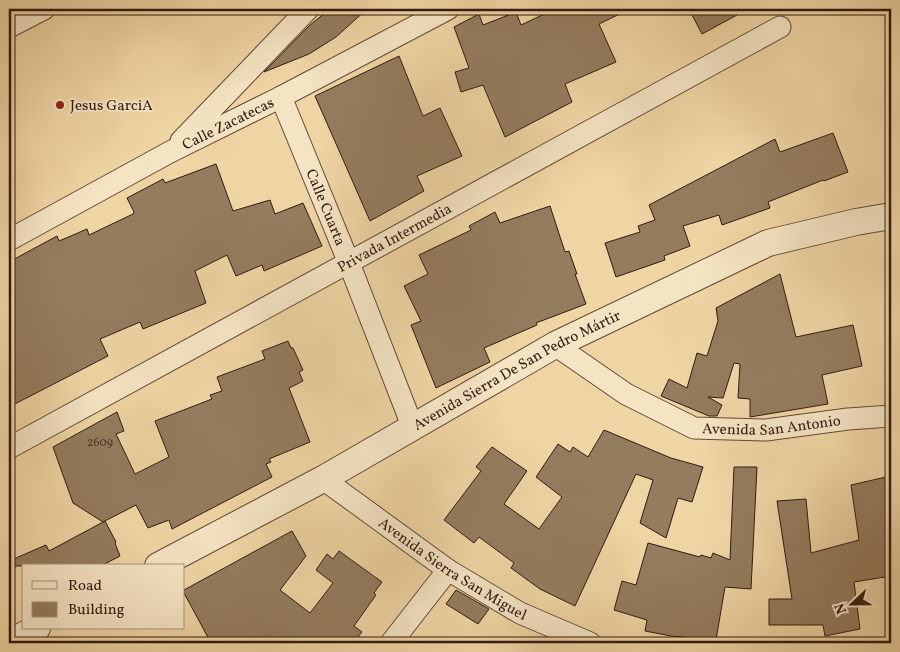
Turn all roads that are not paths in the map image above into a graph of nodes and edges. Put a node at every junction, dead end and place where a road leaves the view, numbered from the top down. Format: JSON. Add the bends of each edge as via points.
{"nodes":[{"id":1,"x":44,"y":9,"type":"edge"},
{"id":2,"x":308,"y":9,"type":"edge"},
{"id":3,"x":448,"y":9,"type":"edge"},
{"id":4,"x":9,"y":27,"type":"edge"},
{"id":5,"x":780,"y":27,"type":"dead end"},
{"id":6,"x":281,"y":97,"type":"junction"},
{"id":7,"x":170,"y":152,"type":"junction"},
{"id":8,"x":891,"y":216,"type":"edge"},
{"id":9,"x":9,"y":240,"type":"edge"},
{"id":10,"x":349,"y":263,"type":"junction"},
{"id":11,"x":555,"y":346,"type":"junction"},
{"id":12,"x":891,"y":416,"type":"edge"},
{"id":13,"x":413,"y":428,"type":"junction"},
{"id":14,"x":9,"y":448,"type":"edge"},
{"id":15,"x":323,"y":479,"type":"junction"},
{"id":16,"x":162,"y":564,"type":"edge"},
{"id":17,"x":448,"y":570,"type":"junction"},
{"id":18,"x":33,"y":630,"type":"edge"},
{"id":19,"x":9,"y":643,"type":"edge"},
{"id":20,"x":391,"y":643,"type":"edge"},
{"id":21,"x":590,"y":643,"type":"edge"}],
"edges":[{"from":1,"to":4,"type":"street"},
{"from":2,"to":7,"type":"street"},
{"from":3,"to":6,"type":"street","name":"Calle Zacatecas"},
{"from":5,"to":10,"type":"street","name":"Privada Intermedia"},
{"from":6,"to":7,"type":"street","name":"Calle Zacatecas"},
{"from":6,"to":10,"type":"street","name":"Calle Cuarta"},
{"from":7,"to":9,"type":"street","name":"Calle Zacatecas"},
{"from":8,"to":11,"type":"street","name":"Avenida Sierra De San Pedro Mártir","via":[[768,243]]},
{"from":10,"to":13,"type":"street","name":"Calle Cuarta"},
{"from":10,"to":14,"type":"street","name":"Privada Intermedia"},
{"from":11,"to":12,"type":"street","name":"Avenida San Antonio","via":[[626,394],[694,428],[766,430]]},
{"from":11,"to":13,"type":"street","name":"Avenida Sierra De San Pedro Mártir"},
{"from":13,"to":15,"type":"street","name":"Avenida Sierra De San Pedro Mártir"},
{"from":15,"to":16,"type":"street","name":"Avenida Sierra De San Pedro Mártir"},
{"from":15,"to":17,"type":"street","name":"Avenida Sierra San Miguel"},
{"from":17,"to":20,"type":"street"},
{"from":17,"to":21,"type":"street","name":"Avenida Sierra San Miguel","via":[[520,613]]},
{"from":18,"to":19,"type":"street"}]}
